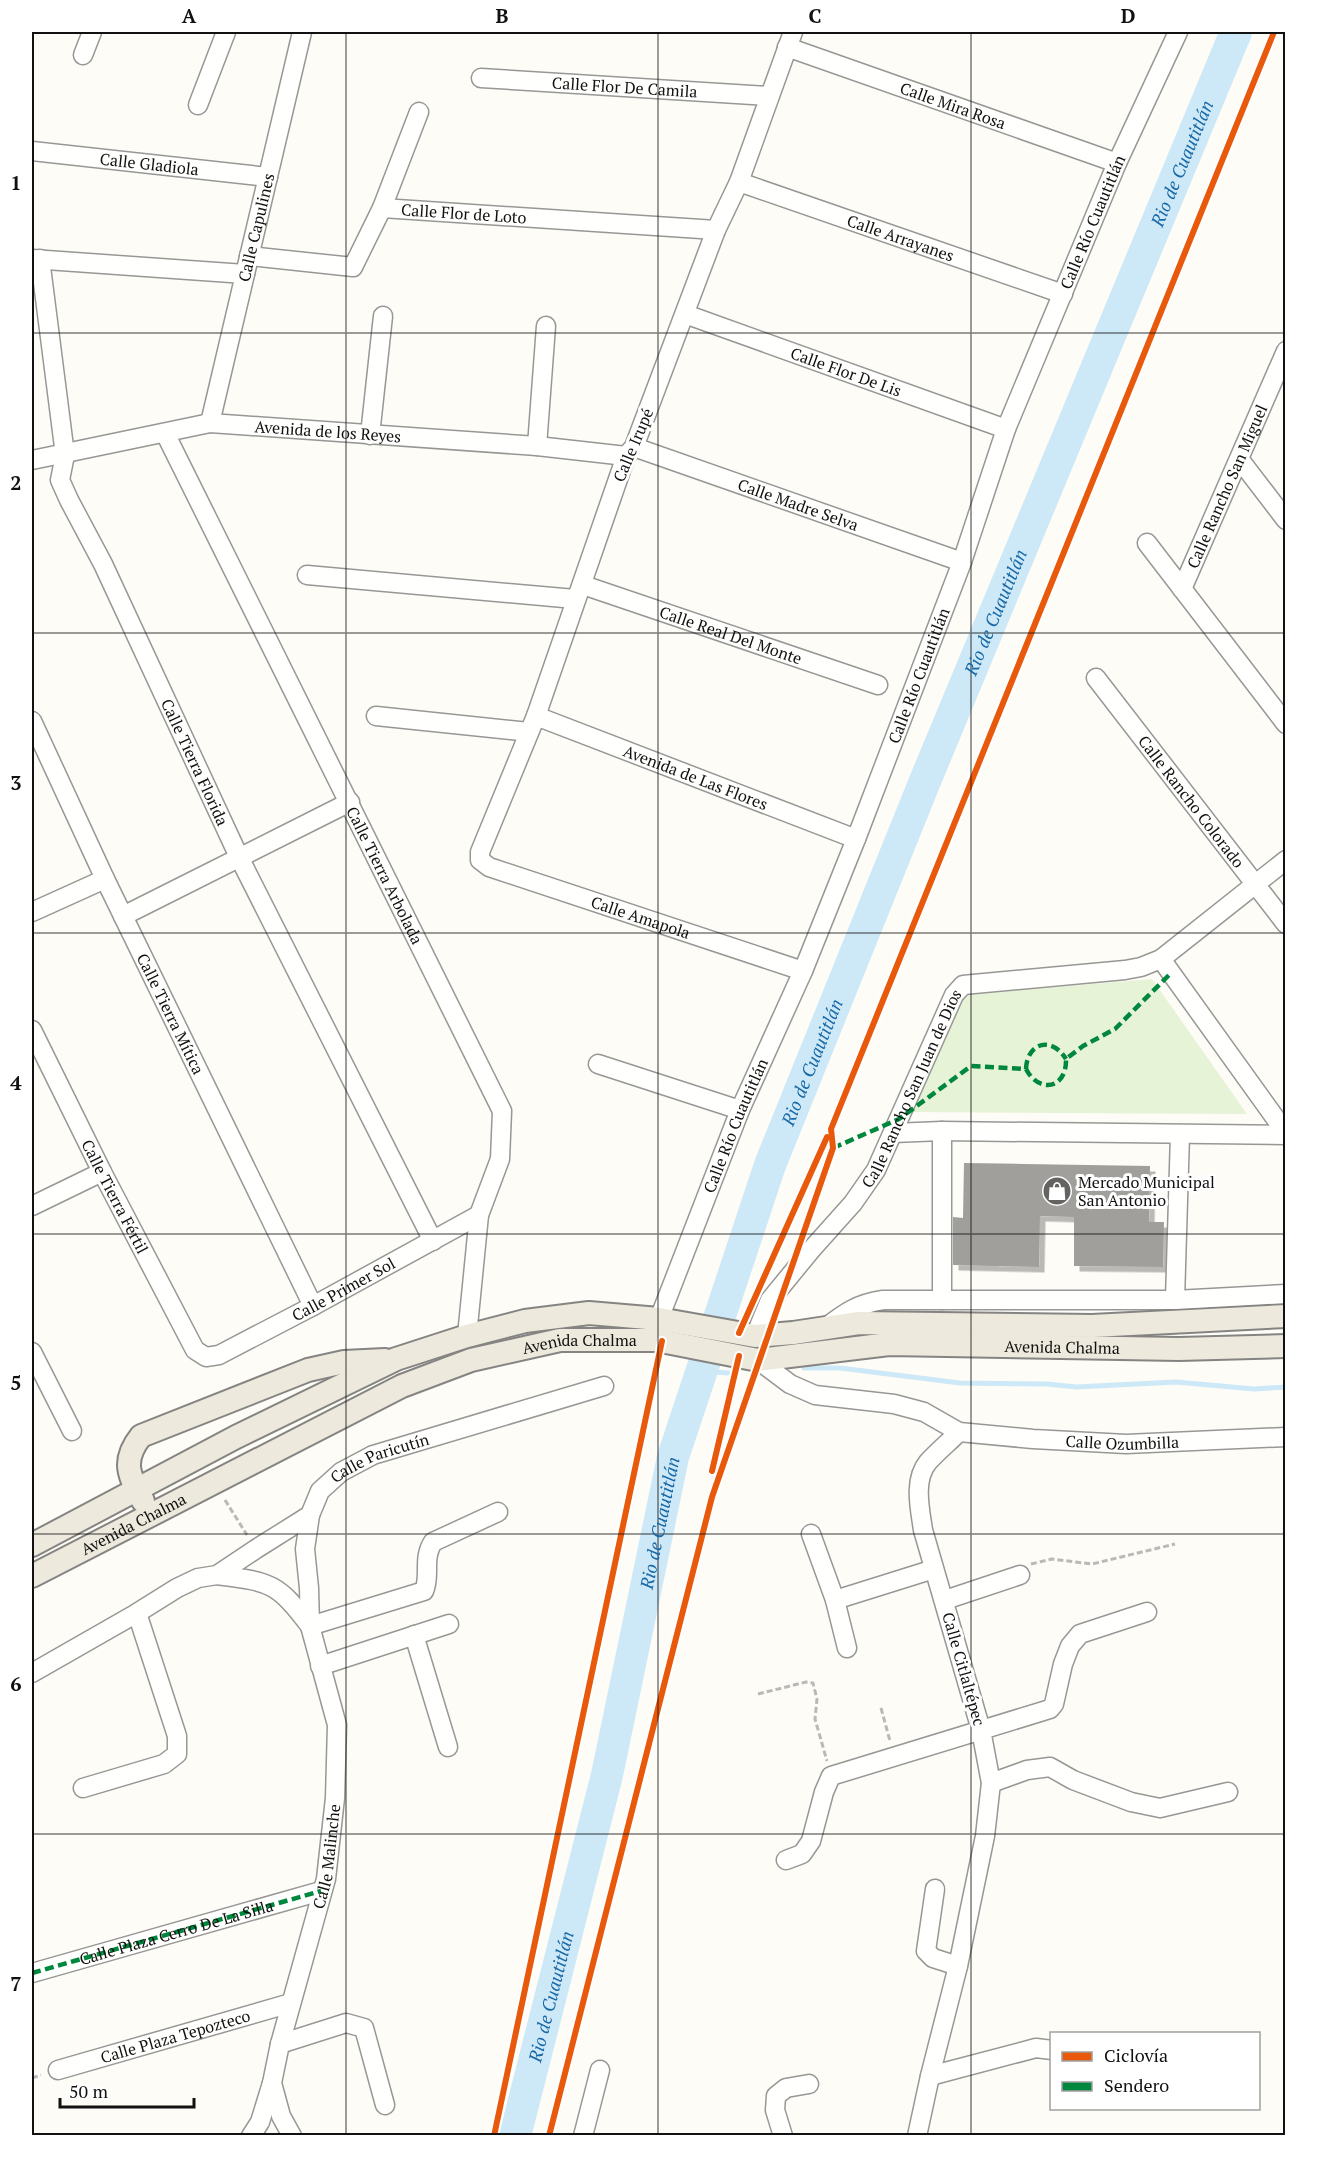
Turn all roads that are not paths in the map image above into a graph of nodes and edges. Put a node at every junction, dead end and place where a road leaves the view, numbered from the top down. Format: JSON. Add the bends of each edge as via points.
{"nodes":[{"id":1,"x":92,"y":32,"type":"edge"},
{"id":2,"x":226,"y":32,"type":"edge"},
{"id":3,"x":302,"y":32,"type":"edge"},
{"id":4,"x":1178,"y":32,"type":"edge"},
{"id":5,"x":790,"y":39,"type":"edge"},
{"id":6,"x":83,"y":55,"type":"dead end"},
{"id":7,"x":481,"y":78,"type":"dead end"},
{"id":8,"x":769,"y":96,"type":"junction"},
{"id":9,"x":198,"y":105,"type":"dead end"},
{"id":10,"x":419,"y":112,"type":"dead end"},
{"id":11,"x":32,"y":151,"type":"edge"},
{"id":12,"x":1117,"y":163,"type":"junction"},
{"id":13,"x":268,"y":177,"type":"junction"},
{"id":14,"x":739,"y":182,"type":"junction"},
{"id":15,"x":382,"y":208,"type":"junction"},
{"id":16,"x":716,"y":231,"type":"junction"},
{"id":17,"x":36,"y":259,"type":"edge"},
{"id":18,"x":247,"y":265,"type":"junction"},
{"id":19,"x":1063,"y":294,"type":"junction"},
{"id":20,"x":685,"y":314,"type":"junction"},
{"id":21,"x":383,"y":316,"type":"dead end"},
{"id":22,"x":546,"y":326,"type":"dead end"},
{"id":23,"x":1286,"y":351,"type":"edge"},
{"id":24,"x":210,"y":423,"type":"junction"},
{"id":25,"x":1006,"y":429,"type":"junction"},
{"id":26,"x":165,"y":433,"type":"junction"},
{"id":27,"x":370,"y":435,"type":"junction"},
{"id":28,"x":537,"y":446,"type":"junction"},
{"id":29,"x":630,"y":452,"type":"junction"},
{"id":30,"x":65,"y":455,"type":"junction"},
{"id":31,"x":1240,"y":459,"type":"junction"},
{"id":32,"x":32,"y":460,"type":"edge"},
{"id":33,"x":1286,"y":520,"type":"edge"},
{"id":34,"x":1147,"y":543,"type":"dead end"},
{"id":35,"x":962,"y":562,"type":"junction"},
{"id":36,"x":307,"y":575,"type":"dead end"},
{"id":37,"x":1182,"y":589,"type":"junction"},
{"id":38,"x":579,"y":592,"type":"junction"},
{"id":39,"x":1096,"y":678,"type":"dead end"},
{"id":40,"x":878,"y":685,"type":"dead end"},
{"id":41,"x":376,"y":716,"type":"dead end"},
{"id":42,"x":32,"y":721,"type":"edge"},
{"id":43,"x":532,"y":724,"type":"junction"},
{"id":44,"x":1286,"y":724,"type":"edge"},
{"id":45,"x":350,"y":802,"type":"junction"},
{"id":46,"x":856,"y":839,"type":"junction"},
{"id":47,"x":239,"y":857,"type":"junction"},
{"id":48,"x":1286,"y":860,"type":"edge"},
{"id":49,"x":480,"y":861,"type":"joint"},
{"id":50,"x":105,"y":879,"type":"junction"},
{"id":51,"x":1254,"y":884,"type":"junction"},
{"id":52,"x":32,"y":912,"type":"edge"},
{"id":53,"x":123,"y":916,"type":"junction"},
{"id":54,"x":1286,"y":924,"type":"edge"},
{"id":55,"x":1161,"y":959,"type":"junction"},
{"id":56,"x":803,"y":971,"type":"junction"},
{"id":57,"x":32,"y":1030,"type":"edge"},
{"id":58,"x":598,"y":1064,"type":"dead end"},
{"id":59,"x":740,"y":1110,"type":"junction"},
{"id":60,"x":942,"y":1131,"type":"junction"},
{"id":61,"x":893,"y":1133,"type":"junction"},
{"id":62,"x":1180,"y":1134,"type":"junction"},
{"id":63,"x":1286,"y":1134,"type":"edge"},
{"id":64,"x":102,"y":1172,"type":"junction"},
{"id":65,"x":32,"y":1206,"type":"edge"},
{"id":66,"x":479,"y":1215,"type":"junction"},
{"id":67,"x":433,"y":1240,"type":"junction"},
{"id":68,"x":1286,"y":1294,"type":"edge"},
{"id":69,"x":942,"y":1300,"type":"junction"},
{"id":70,"x":1175,"y":1300,"type":"junction"},
{"id":71,"x":313,"y":1306,"type":"junction"},
{"id":72,"x":1286,"y":1316,"type":"edge"},
{"id":73,"x":659,"y":1319,"type":"junction"},
{"id":74,"x":825,"y":1328,"type":"junction"},
{"id":75,"x":467,"y":1336,"type":"junction"},
{"id":76,"x":755,"y":1336,"type":"junction"},
{"id":77,"x":703,"y":1338,"type":"junction"},
{"id":78,"x":727,"y":1342,"type":"junction"},
{"id":79,"x":1286,"y":1347,"type":"edge"},
{"id":80,"x":32,"y":1352,"type":"edge"},
{"id":81,"x":206,"y":1357,"type":"joint"},
{"id":82,"x":396,"y":1359,"type":"junction"},
{"id":83,"x":764,"y":1364,"type":"junction"},
{"id":84,"x":604,"y":1386,"type":"dead end"},
{"id":85,"x":72,"y":1431,"type":"dead end"},
{"id":86,"x":959,"y":1432,"type":"junction"},
{"id":87,"x":1286,"y":1437,"type":"edge"},
{"id":88,"x":137,"y":1489,"type":"junction"},
{"id":89,"x":498,"y":1512,"type":"dead end"},
{"id":90,"x":152,"y":1515,"type":"junction"},
{"id":91,"x":310,"y":1515,"type":"junction"},
{"id":92,"x":811,"y":1534,"type":"dead end"},
{"id":93,"x":32,"y":1545,"type":"edge"},
{"id":94,"x":934,"y":1569,"type":"junction"},
{"id":95,"x":217,"y":1575,"type":"junction"},
{"id":96,"x":1020,"y":1575,"type":"road end"},
{"id":97,"x":32,"y":1576,"type":"edge"},
{"id":98,"x":835,"y":1600,"type":"junction"},
{"id":99,"x":945,"y":1600,"type":"junction"},
{"id":100,"x":1147,"y":1612,"type":"dead end"},
{"id":101,"x":137,"y":1613,"type":"junction"},
{"id":102,"x":449,"y":1624,"type":"dead end"},
{"id":103,"x":310,"y":1626,"type":"junction"},
{"id":104,"x":414,"y":1635,"type":"junction"},
{"id":105,"x":847,"y":1648,"type":"dead end"},
{"id":106,"x":320,"y":1666,"type":"junction"},
{"id":107,"x":32,"y":1673,"type":"edge"},
{"id":108,"x":981,"y":1730,"type":"junction"},
{"id":109,"x":448,"y":1747,"type":"dead end"},
{"id":110,"x":991,"y":1783,"type":"junction"},
{"id":111,"x":83,"y":1788,"type":"dead end"},
{"id":112,"x":1228,"y":1792,"type":"dead end"},
{"id":113,"x":786,"y":1860,"type":"dead end"},
{"id":114,"x":935,"y":1889,"type":"dead end"},
{"id":115,"x":321,"y":1891,"type":"junction"},
{"id":116,"x":958,"y":1966,"type":"junction"},
{"id":117,"x":32,"y":1972,"type":"edge"},
{"id":118,"x":291,"y":2003,"type":"junction"},
{"id":119,"x":280,"y":2044,"type":"junction"},
{"id":120,"x":1050,"y":2050,"type":"edge"},
{"id":121,"x":58,"y":2070,"type":"dead end"},
{"id":122,"x":600,"y":2070,"type":"dead end"},
{"id":123,"x":930,"y":2076,"type":"junction"},
{"id":124,"x":272,"y":2083,"type":"junction"},
{"id":125,"x":809,"y":2084,"type":"dead end"},
{"id":126,"x":385,"y":2105,"type":"dead end"},
{"id":127,"x":587,"y":2135,"type":"edge"},
{"id":128,"x":251,"y":2136,"type":"edge"},
{"id":129,"x":292,"y":2136,"type":"edge"},
{"id":130,"x":783,"y":2136,"type":"edge"},
{"id":131,"x":917,"y":2136,"type":"edge"}],
"edges":[{"from":1,"to":6,"type":"street"},
{"from":2,"to":9,"type":"street"},
{"from":3,"to":13,"type":"street","name":"Calle Capulines"},
{"from":4,"to":12,"type":"street","name":"Calle Río Cuautitlán"},
{"from":5,"to":8,"type":"street","name":"Calle Irupé"},
{"from":5,"to":12,"type":"street","name":"Calle Mira Rosa"},
{"from":7,"to":8,"type":"street","name":"Calle Flor De Camila"},
{"from":8,"to":14,"type":"street","name":"Calle Irupé"},
{"from":10,"to":15,"type":"street"},
{"from":11,"to":13,"type":"street","name":"Calle Gladiola"},
{"from":12,"to":19,"type":"street","name":"Calle Río Cuautitlán"},
{"from":13,"to":18,"type":"street","name":"Calle Capulines"},
{"from":14,"to":16,"type":"street","name":"Calle Irupé"},
{"from":14,"to":19,"type":"street","name":"Calle Arrayanes"},
{"from":15,"to":16,"type":"street","name":"Calle Flor de Loto"},
{"from":15,"to":18,"type":"street","name":"Calle Flor de Loto","via":[[353,267]]},
{"from":16,"to":20,"type":"street","name":"Calle Irupé"},
{"from":17,"to":18,"type":"street"},
{"from":17,"to":30,"type":"street","name":"Calle Tierra Florida"},
{"from":18,"to":24,"type":"street","name":"Calle Capulines"},
{"from":19,"to":25,"type":"street","name":"Calle Río Cuautitlán"},
{"from":20,"to":25,"type":"street","name":"Calle Flor De Lis"},
{"from":20,"to":29,"type":"street","name":"Calle Irupé"},
{"from":21,"to":27,"type":"street"},
{"from":22,"to":28,"type":"street"},
{"from":23,"to":31,"type":"street","name":"Calle Rancho San Miguel"},
{"from":24,"to":26,"type":"street","name":"Avenida de los Reyes"},
{"from":24,"to":27,"type":"street","name":"Avenida de los Reyes"},
{"from":25,"to":35,"type":"street","name":"Calle Río Cuautitlán"},
{"from":26,"to":30,"type":"street","name":"Avenida de los Reyes"},
{"from":26,"to":45,"type":"street","name":"Calle Tierra Arbolada"},
{"from":27,"to":28,"type":"street","name":"Avenida de los Reyes"},
{"from":28,"to":29,"type":"street","name":"Avenida de los Reyes"},
{"from":29,"to":35,"type":"street","name":"Calle Madre Selva"},
{"from":29,"to":38,"type":"street","name":"Calle Irupé"},
{"from":30,"to":32,"type":"street","name":"Avenida de los Reyes"},
{"from":30,"to":47,"type":"street","name":"Calle Tierra Florida","via":[[60,480]]},
{"from":31,"to":33,"type":"street"},
{"from":31,"to":37,"type":"street","name":"Calle Rancho San Miguel"},
{"from":34,"to":37,"type":"street"},
{"from":35,"to":46,"type":"street","name":"Calle Río Cuautitlán"},
{"from":36,"to":38,"type":"street","name":"Calle Real Del Monte"},
{"from":37,"to":44,"type":"street"},
{"from":38,"to":40,"type":"street","name":"Calle Real Del Monte"},
{"from":38,"to":43,"type":"street","name":"Calle Irupé"},
{"from":39,"to":51,"type":"street","name":"Calle Rancho Colorado"},
{"from":41,"to":43,"type":"street","name":"Avenida de Las Flores"},
{"from":42,"to":50,"type":"street","name":"Calle Tierra Mítica"},
{"from":43,"to":46,"type":"street","name":"Avenida de Las Flores"},
{"from":43,"to":49,"type":"street","name":"Calle Irupé","via":[[480,852]]},
{"from":45,"to":47,"type":"street"},
{"from":45,"to":66,"type":"street","name":"Calle Tierra Arbolada","via":[[502,1111],[500,1159]]},
{"from":46,"to":56,"type":"street","name":"Calle Río Cuautitlán"},
{"from":47,"to":53,"type":"street"},
{"from":47,"to":67,"type":"street","name":"Calle Tierra Florida"},
{"from":48,"to":51,"type":"street","name":"Calle Rancho San Juan de Dios"},
{"from":49,"to":56,"type":"street","name":"Calle Amapola"},
{"from":50,"to":52,"type":"street"},
{"from":50,"to":53,"type":"street","name":"Calle Tierra Mítica"},
{"from":51,"to":54,"type":"street","name":"Calle Rancho Colorado"},
{"from":51,"to":55,"type":"street","name":"Calle Rancho San Juan de Dios"},
{"from":53,"to":71,"type":"street","name":"Calle Tierra Mítica"},
{"from":55,"to":61,"type":"street","name":"Calle Rancho San Juan de Dios","via":[[1125,970],[963,985],[954,995]]},
{"from":55,"to":63,"type":"street"},
{"from":56,"to":59,"type":"street","name":"Calle Río Cuautitlán"},
{"from":57,"to":64,"type":"street","name":"Calle Tierra Fértil"},
{"from":58,"to":59,"type":"street"},
{"from":59,"to":73,"type":"street","name":"Calle Río Cuautitlán"},
{"from":60,"to":61,"type":"street"},
{"from":60,"to":62,"type":"street"},
{"from":60,"to":69,"type":"street"},
{"from":61,"to":76,"type":"street","name":"Calle Rancho San Juan de Dios","via":[[876,1170],[853,1203],[770,1300]]},
{"from":62,"to":63,"type":"street"},
{"from":62,"to":70,"type":"street"},
{"from":64,"to":65,"type":"street"},
{"from":64,"to":81,"type":"street","name":"Calle Tierra Fértil","via":[[195,1350]]},
{"from":66,"to":67,"type":"street","name":"Calle Primer Sol"},
{"from":66,"to":75,"type":"street","name":"Calle Tierra Arbolada"},
{"from":67,"to":71,"type":"street","name":"Calle Primer Sol"},
{"from":68,"to":70,"type":"street"},
{"from":69,"to":70,"type":"street"},
{"from":69,"to":74,"type":"street","via":[[862,1303]]},
{"from":71,"to":81,"type":"street","name":"Calle Primer Sol","via":[[219,1355]]},
{"from":72,"to":74,"type":"main road","name":"Avenida Chalma","via":[[1092,1326],[871,1323]]},
{"from":73,"to":75,"type":"main road","name":"Avenida Chalma","via":[[590,1313],[525,1321]]},
{"from":73,"to":77,"type":"main road","name":"Avenida Chalma"},
{"from":74,"to":76,"type":"main road","name":"Avenida Chalma"},
{"from":75,"to":82,"type":"main road","name":"Avenida Chalma"},
{"from":76,"to":78,"type":"main road","name":"Avenida Chalma"},
{"from":77,"to":78,"type":"main road","name":"Avenida Chalma"},
{"from":77,"to":90,"type":"main road","name":"Avenida Chalma","via":[[560,1340],[471,1360],[402,1386]]},
{"from":78,"to":83,"type":"main road","name":"Avenida Chalma"},
{"from":79,"to":83,"type":"main road","name":"Avenida Chalma","via":[[889,1344]]},
{"from":80,"to":85,"type":"street"},
{"from":82,"to":88,"type":"main road","name":"Avenida Chalma"},
{"from":82,"to":88,"type":"main road","via":[[344,1362],[308,1370],[141,1436],[131,1448],[128,1468]]},
{"from":83,"to":86,"type":"street","via":[[790,1384],[815,1395],[894,1404],[924,1412]]},
{"from":84,"to":91,"type":"street","name":"Calle Paricutín","via":[[373,1455],[341,1472],[320,1491]]},
{"from":86,"to":87,"type":"street","name":"Calle Ozumbilla","via":[[1126,1444]]},
{"from":86,"to":94,"type":"street","name":"Calle Citlaltépec","via":[[926,1464],[919,1483],[923,1530]]},
{"from":88,"to":90,"type":"main road"},
{"from":88,"to":93,"type":"main road","name":"Avenida Chalma"},
{"from":89,"to":103,"type":"street","via":[[433,1542],[428,1551],[424,1591]]},
{"from":90,"to":97,"type":"main road","name":"Avenida Chalma"},
{"from":91,"to":95,"type":"street"},
{"from":91,"to":103,"type":"street","name":"Calle Malinche","via":[[304,1549]]},
{"from":92,"to":98,"type":"street"},
{"from":94,"to":98,"type":"street"},
{"from":94,"to":99,"type":"street","name":"Calle Citlaltépec"},
{"from":95,"to":101,"type":"street","via":[[198,1578]]},
{"from":95,"to":103,"type":"street","name":"Calle Malinche","via":[[261,1581],[278,1588]]},
{"from":96,"to":99,"type":"street"},
{"from":98,"to":105,"type":"street"},
{"from":99,"to":108,"type":"street","name":"Calle Citlaltépec"},
{"from":100,"to":108,"type":"street","via":[[1080,1634],[1070,1646],[1050,1709]]},
{"from":101,"to":107,"type":"street"},
{"from":101,"to":111,"type":"street","via":[[177,1736],[177,1754],[164,1764]]},
{"from":102,"to":104,"type":"street"},
{"from":103,"to":106,"type":"street","name":"Calle Malinche"},
{"from":104,"to":106,"type":"street"},
{"from":104,"to":109,"type":"street"},
{"from":106,"to":115,"type":"street","name":"Calle Malinche","via":[[337,1725],[335,1798],[326,1879]]},
{"from":108,"to":110,"type":"street","name":"Calle Citlaltépec"},
{"from":108,"to":113,"type":"street","via":[[831,1776],[811,1841],[802,1854]]},
{"from":110,"to":112,"type":"street","via":[[1027,1770],[1050,1767],[1131,1802],[1160,1808]]},
{"from":110,"to":116,"type":"street","name":"Calle Citlaltépec","via":[[985,1836]]},
{"from":114,"to":116,"type":"street","via":[[926,1952]]},
{"from":115,"to":117,"type":"street","name":"Calle Plaza Cerro De La Silla"},
{"from":115,"to":118,"type":"street","name":"Calle Malinche"},
{"from":116,"to":123,"type":"street","name":"Calle Citlaltépec"},
{"from":118,"to":119,"type":"street","name":"Calle Malinche"},
{"from":118,"to":121,"type":"street","name":"Calle Plaza Tepozteco"},
{"from":119,"to":124,"type":"street","name":"Calle Malinche"},
{"from":119,"to":126,"type":"street","via":[[346,2023],[364,2028]]},
{"from":120,"to":123,"type":"street","via":[[1036,2048]]},
{"from":122,"to":127,"type":"street"},
{"from":123,"to":131,"type":"street","name":"Calle Citlaltépec"},
{"from":124,"to":128,"type":"street","name":"Calle Malinche","via":[[260,2122]]},
{"from":124,"to":129,"type":"street","name":"Calle Malinche","via":[[281,2116]]},
{"from":125,"to":130,"type":"street","via":[[786,2088],[776,2096]]}]}
